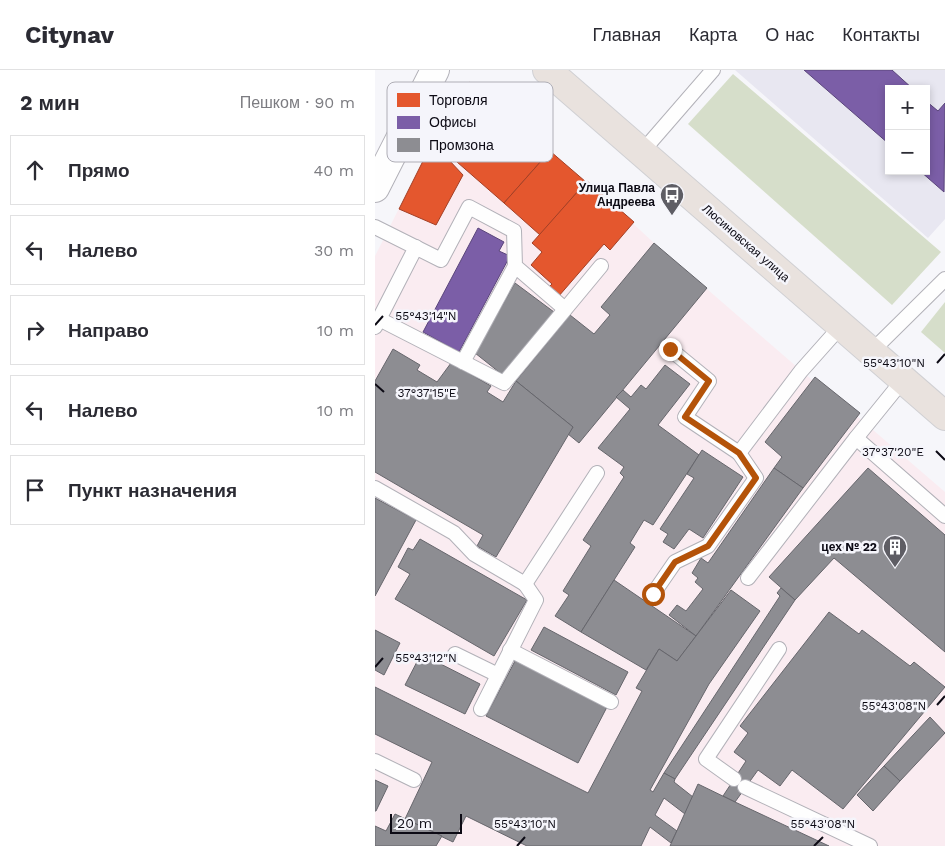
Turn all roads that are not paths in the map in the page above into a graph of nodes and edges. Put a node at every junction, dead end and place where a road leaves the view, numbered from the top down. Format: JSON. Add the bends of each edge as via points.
{"nodes":[{"id":1,"x":435,"y":70,"type":"edge"},
{"id":2,"x":547,"y":70,"type":"edge"},
{"id":3,"x":713,"y":70,"type":"edge"},
{"id":4,"x":429,"y":82,"type":"edge"},
{"id":5,"x":641,"y":152,"type":"junction"},
{"id":6,"x":388,"y":162,"type":"edge"},
{"id":7,"x":375,"y":188,"type":"edge"},
{"id":8,"x":375,"y":227,"type":"edge"},
{"id":9,"x":416,"y":247,"type":"junction"},
{"id":10,"x":515,"y":266,"type":"junction"},
{"id":11,"x":601,"y":266,"type":"dead end"},
{"id":12,"x":945,"y":279,"type":"edge"},
{"id":13,"x":565,"y":309,"type":"junction"},
{"id":14,"x":377,"y":323,"type":"edge"},
{"id":15,"x":841,"y":326,"type":"junction"},
{"id":16,"x":670,"y":349,"type":"dead end"},
{"id":17,"x":871,"y":352,"type":"junction"},
{"id":18,"x":463,"y":362,"type":"junction"},
{"id":19,"x":903,"y":380,"type":"junction"},
{"id":20,"x":945,"y":416,"type":"edge"},
{"id":21,"x":856,"y":438,"type":"junction"},
{"id":22,"x":739,"y":453,"type":"junction"},
{"id":23,"x":597,"y":474,"type":"dead end"},
{"id":24,"x":375,"y":488,"type":"edge"},
{"id":25,"x":945,"y":516,"type":"edge"},
{"id":26,"x":748,"y":578,"type":"dead end"},
{"id":27,"x":525,"y":584,"type":"junction"},
{"id":28,"x":653,"y":594,"type":"dead end"},
{"id":29,"x":779,"y":649,"type":"dead end"},
{"id":30,"x":510,"y":650,"type":"junction"},
{"id":31,"x":455,"y":654,"type":"dead end"},
{"id":32,"x":498,"y":675,"type":"junction"},
{"id":33,"x":611,"y":702,"type":"dead end"},
{"id":34,"x":481,"y":709,"type":"dead end"},
{"id":35,"x":375,"y":761,"type":"edge"},
{"id":36,"x":414,"y":780,"type":"dead end"},
{"id":37,"x":870,"y":846,"type":"edge"}],
"edges":[{"from":1,"to":4,"type":"street"},
{"from":2,"to":5,"type":"main road","name":"Люсиновская улица"},
{"from":3,"to":5,"type":"lane"},
{"from":5,"to":15,"type":"main road","name":"Люсиновская улица"},
{"from":6,"to":7,"type":"street"},
{"from":8,"to":9,"type":"lane"},
{"from":9,"to":10,"type":"lane","via":[[441,260],[469,207],[514,231]]},
{"from":9,"to":14,"type":"lane"},
{"from":10,"to":13,"type":"lane"},
{"from":10,"to":18,"type":"lane"},
{"from":11,"to":13,"type":"lane"},
{"from":12,"to":17,"type":"lane"},
{"from":13,"to":18,"type":"lane","via":[[504,383]]},
{"from":14,"to":18,"type":"lane"},
{"from":15,"to":17,"type":"main road","name":"Люсиновская улица"},
{"from":15,"to":22,"type":"lane","via":[[801,370]]},
{"from":16,"to":22,"type":"lane","via":[[709,381],[685,417]]},
{"from":17,"to":19,"type":"main road","name":"Люсиновская улица"},
{"from":19,"to":20,"type":"main road","name":"Люсиновская улица"},
{"from":19,"to":21,"type":"lane"},
{"from":21,"to":25,"type":"lane"},
{"from":21,"to":26,"type":"lane"},
{"from":22,"to":28,"type":"lane","via":[[756,478],[708,546],[675,562]]},
{"from":23,"to":27,"type":"lane"},
{"from":24,"to":27,"type":"lane","via":[[454,533],[474,554]]},
{"from":27,"to":30,"type":"lane","via":[[536,600]]},
{"from":29,"to":37,"type":"lane","via":[[706,760],[740,783]]},
{"from":30,"to":32,"type":"lane"},
{"from":30,"to":33,"type":"lane"},
{"from":31,"to":32,"type":"lane"},
{"from":32,"to":34,"type":"lane"},
{"from":35,"to":36,"type":"lane"}]}
